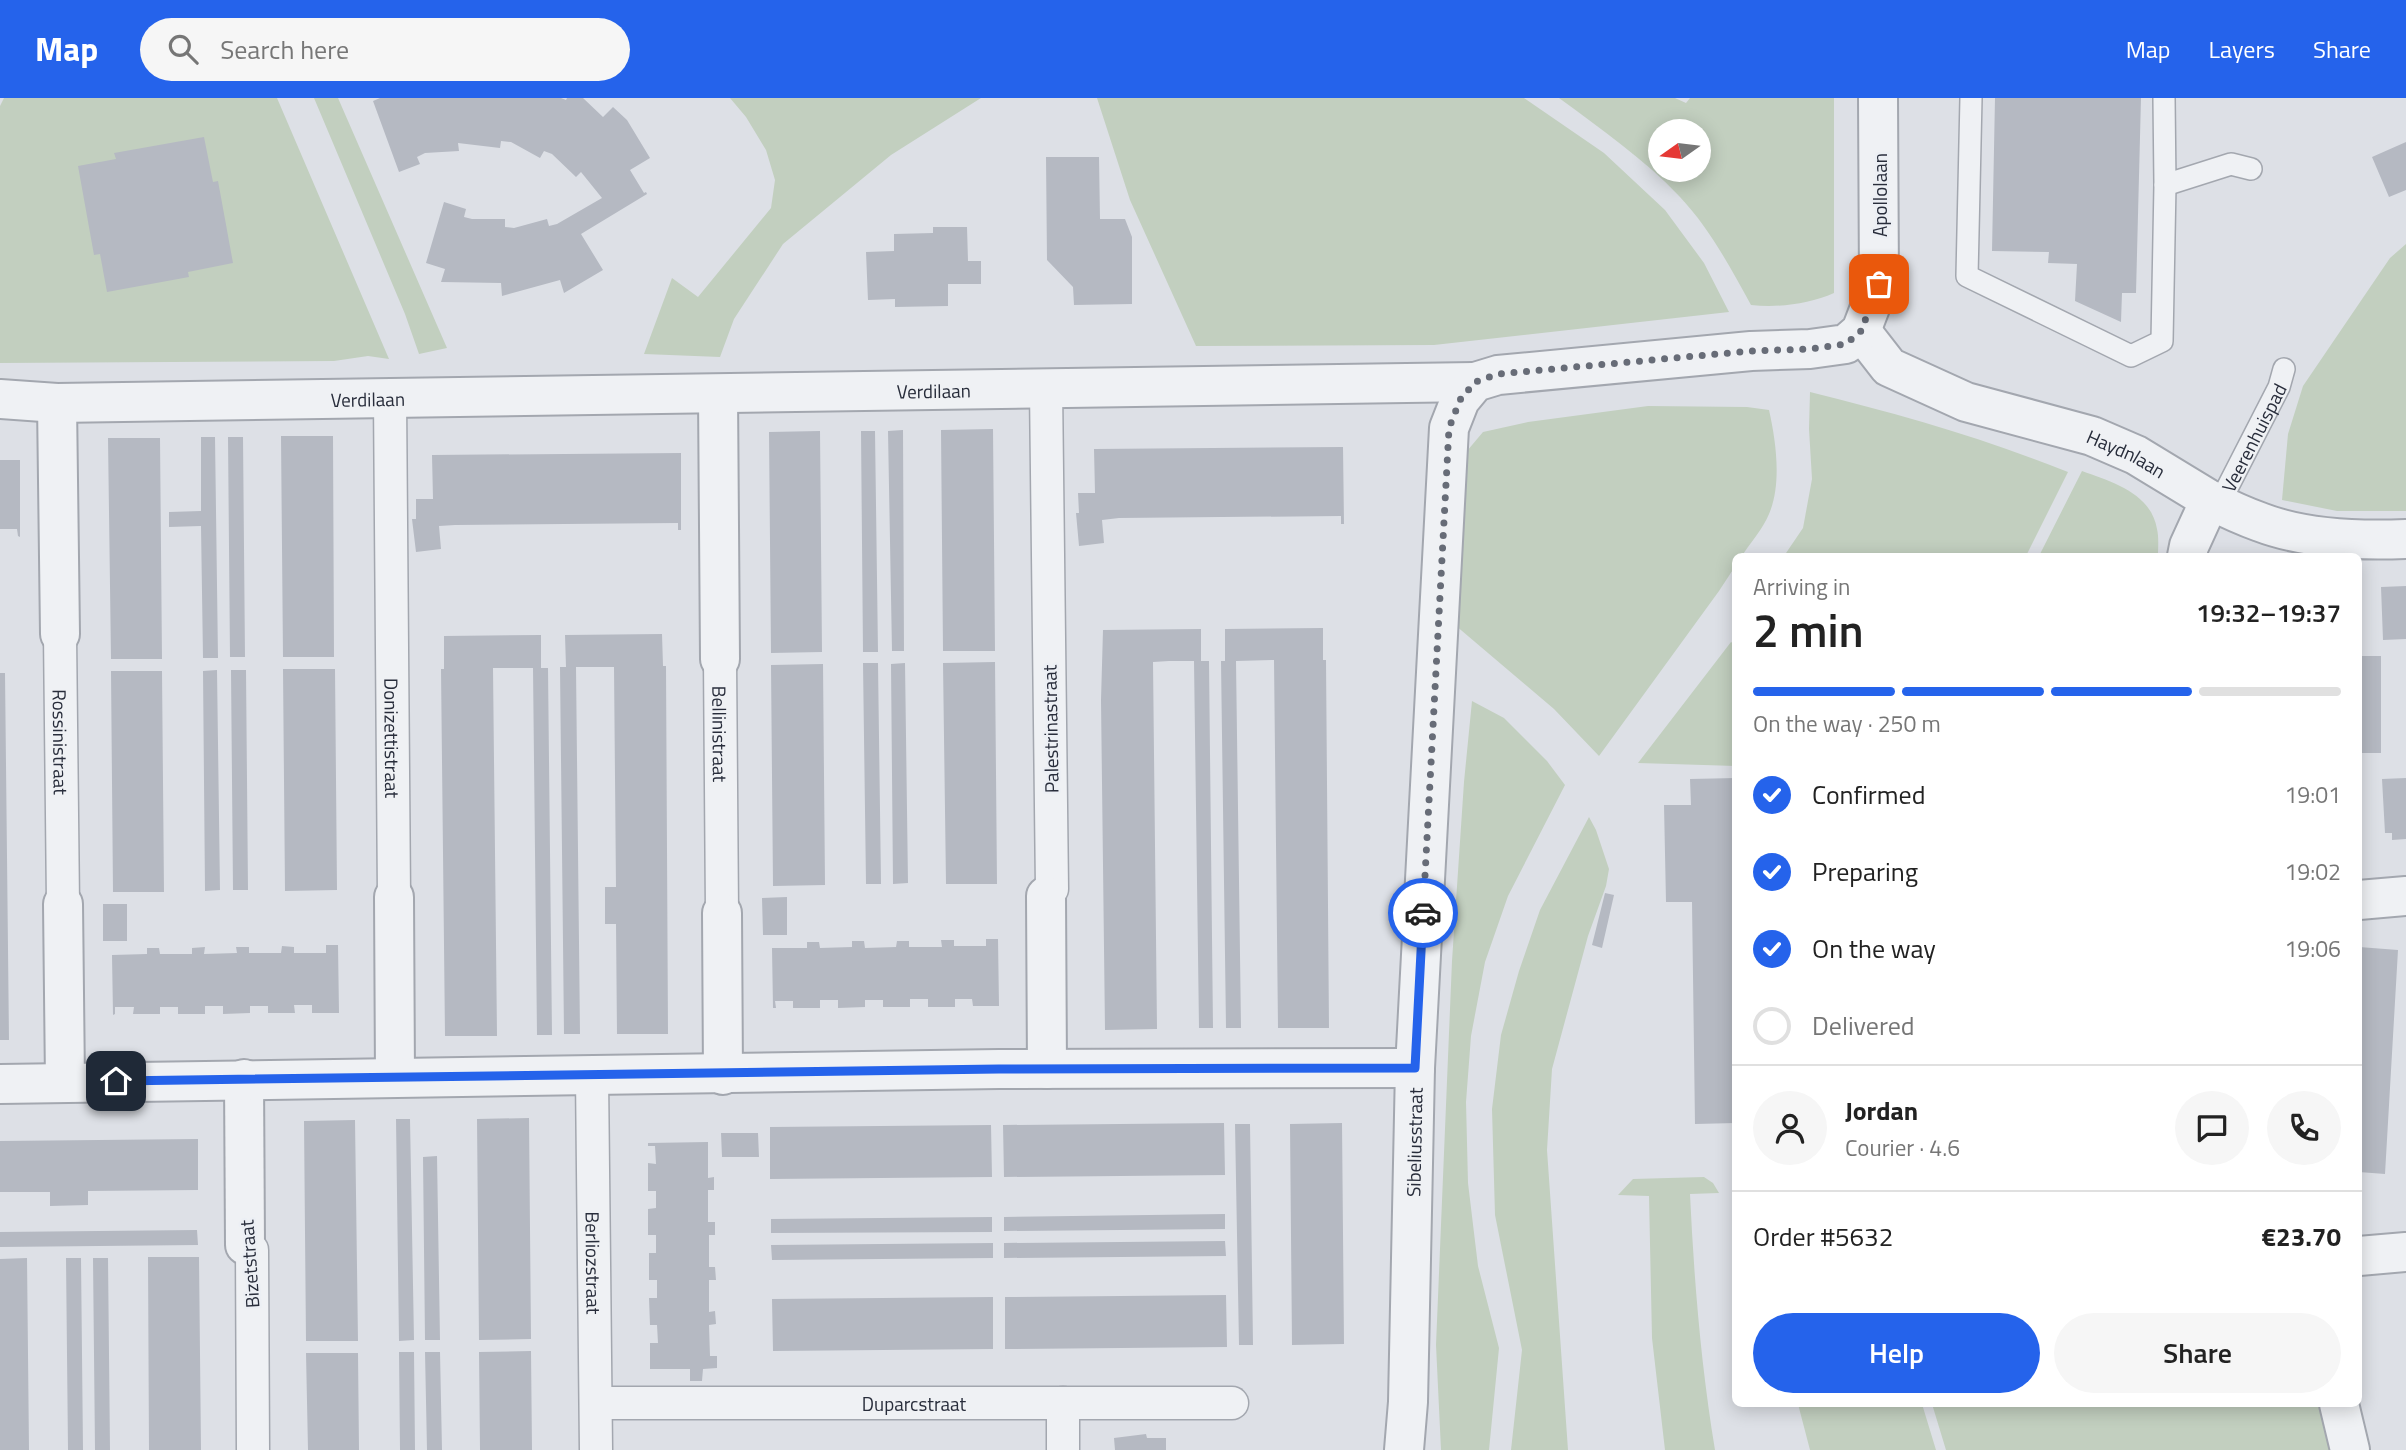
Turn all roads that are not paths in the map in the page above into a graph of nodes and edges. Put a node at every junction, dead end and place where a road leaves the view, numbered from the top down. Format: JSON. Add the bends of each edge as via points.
{"nodes":[{"id":1,"x":1878,"y":98,"type":"edge"},
{"id":2,"x":1971,"y":98,"type":"edge"},
{"id":3,"x":2164,"y":98,"type":"edge"},
{"id":4,"x":2251,"y":169,"type":"dead end"},
{"id":5,"x":2165,"y":185,"type":"junction"},
{"id":6,"x":1861,"y":331,"type":"junction"},
{"id":7,"x":2284,"y":369,"type":"dead end"},
{"id":8,"x":1475,"y":382,"type":"junction"},
{"id":9,"x":1046,"y":388,"type":"junction"},
{"id":10,"x":718,"y":394,"type":"junction"},
{"id":11,"x":390,"y":398,"type":"junction"},
{"id":12,"x":0,"y":399,"type":"edge"},
{"id":13,"x":57,"y":402,"type":"junction"},
{"id":14,"x":2215,"y":502,"type":"junction"},
{"id":15,"x":2406,"y":539,"type":"edge"},
{"id":16,"x":2188,"y":553,"type":"edge"},
{"id":17,"x":60,"y":634,"type":"joint"},
{"id":18,"x":720,"y":659,"type":"joint"},
{"id":19,"x":1046,"y":896,"type":"joint"},
{"id":20,"x":2406,"y":896,"type":"edge"},
{"id":21,"x":394,"y":897,"type":"joint"},
{"id":22,"x":2362,"y":900,"type":"edge"},
{"id":23,"x":63,"y":905,"type":"joint"},
{"id":24,"x":722,"y":913,"type":"joint"},
{"id":25,"x":1415,"y":1068,"type":"junction"},
{"id":26,"x":1047,"y":1069,"type":"junction"},
{"id":27,"x":723,"y":1074,"type":"junction"},
{"id":28,"x":592,"y":1076,"type":"junction"},
{"id":29,"x":394,"y":1077,"type":"junction"},
{"id":30,"x":244,"y":1079,"type":"junction"},
{"id":31,"x":65,"y":1082,"type":"junction"},
{"id":32,"x":0,"y":1084,"type":"edge"},
{"id":33,"x":245,"y":1245,"type":"joint"},
{"id":34,"x":2406,"y":1252,"type":"edge"},
{"id":35,"x":2362,"y":1256,"type":"edge"},
{"id":36,"x":1063,"y":1403,"type":"junction"},
{"id":37,"x":1232,"y":1403,"type":"dead end"},
{"id":38,"x":596,"y":1404,"type":"junction"},
{"id":39,"x":2340,"y":1407,"type":"edge"},
{"id":40,"x":253,"y":1450,"type":"edge"},
{"id":41,"x":596,"y":1450,"type":"edge"},
{"id":42,"x":1063,"y":1450,"type":"edge"},
{"id":43,"x":1404,"y":1450,"type":"edge"},
{"id":44,"x":2350,"y":1450,"type":"edge"}],
"edges":[{"from":1,"to":6,"type":"street","name":"Apollolaan","via":[[1879,284]]},
{"from":2,"to":5,"type":"lane","via":[[1967,276],[2132,356],[2162,341]]},
{"from":3,"to":5,"type":"lane"},
{"from":4,"to":5,"type":"lane","via":[[2231,164]]},
{"from":6,"to":8,"type":"street","name":"Verdilaan","via":[[1846,344],[1810,349],[1498,374]]},
{"from":6,"to":14,"type":"street","name":"Haydnlaan","via":[[1889,368],[1966,402],[2092,436],[2136,455]]},
{"from":7,"to":14,"type":"lane","name":"Veerenhuispad","via":[[2279,387]]},
{"from":8,"to":9,"type":"street","name":"Verdilaan"},
{"from":8,"to":25,"type":"street","name":"Sibeliusstraat","via":[[1460,400],[1449,428]]},
{"from":9,"to":10,"type":"street","name":"Verdilaan"},
{"from":9,"to":19,"type":"street","name":"Palestrinastraat","via":[[1052,889]]},
{"from":10,"to":11,"type":"street","name":"Verdilaan"},
{"from":10,"to":18,"type":"street","name":"Bellinistraat"},
{"from":11,"to":13,"type":"street","name":"Verdilaan"},
{"from":11,"to":21,"type":"street","name":"Donizettistraat"},
{"from":12,"to":13,"type":"street","name":"Verdilaan"},
{"from":13,"to":17,"type":"street","name":"Rossinistraat"},
{"from":14,"to":15,"type":"street","name":"Haydnlaan","via":[[2262,523],[2305,533],[2359,541]]},
{"from":14,"to":16,"type":"street"},
{"from":17,"to":23,"type":"street","name":"Rossinistraat"},
{"from":18,"to":24,"type":"street","name":"Bellinistraat"},
{"from":19,"to":26,"type":"street","name":"Palestrinastraat"},
{"from":20,"to":22,"type":"street"},
{"from":21,"to":29,"type":"street","name":"Donizettistraat"},
{"from":23,"to":31,"type":"street","name":"Rossinistraat"},
{"from":24,"to":27,"type":"street","name":"Bellinistraat"},
{"from":25,"to":26,"type":"street"},
{"from":25,"to":43,"type":"street","name":"Sibeliusstraat"},
{"from":26,"to":27,"type":"street"},
{"from":27,"to":28,"type":"street"},
{"from":28,"to":29,"type":"street"},
{"from":28,"to":38,"type":"street","name":"Berliozstraat"},
{"from":29,"to":30,"type":"street"},
{"from":30,"to":31,"type":"street"},
{"from":30,"to":33,"type":"street","name":"Bizetstraat"},
{"from":31,"to":32,"type":"street"},
{"from":33,"to":40,"type":"street","name":"Bizetstraat","via":[[252,1250]]},
{"from":34,"to":35,"type":"street"},
{"from":36,"to":37,"type":"street","name":"Duparcstraat"},
{"from":36,"to":38,"type":"street","name":"Duparcstraat"},
{"from":36,"to":42,"type":"street"},
{"from":38,"to":41,"type":"street","name":"Berliozstraat"},
{"from":39,"to":44,"type":"street"}]}
